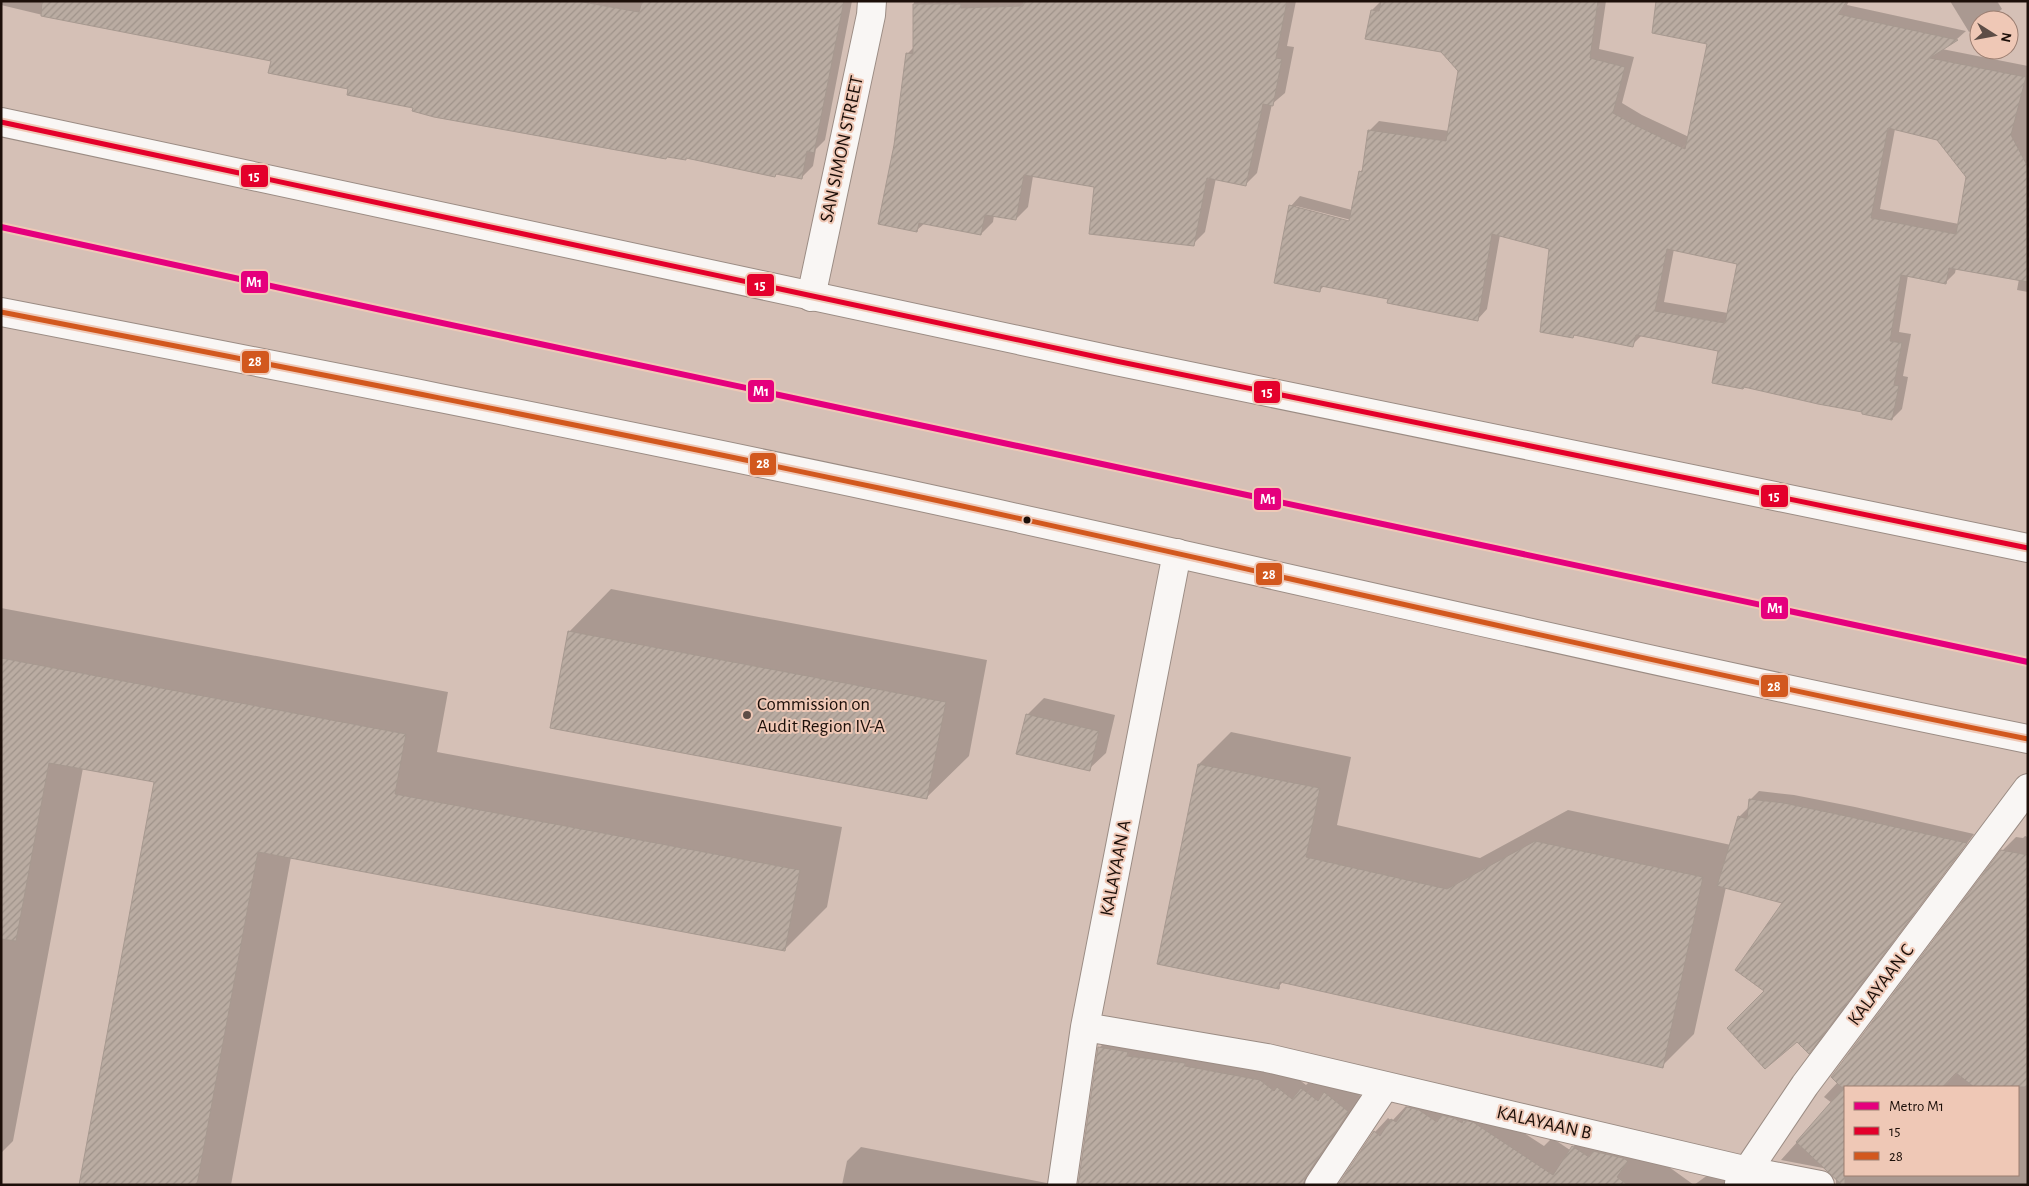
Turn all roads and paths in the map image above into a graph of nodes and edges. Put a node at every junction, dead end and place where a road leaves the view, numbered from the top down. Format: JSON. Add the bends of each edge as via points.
{"nodes":[{"id":1,"x":872,"y":1,"type":"edge"},
{"id":2,"x":1,"y":122,"type":"edge"},
{"id":3,"x":810,"y":297,"type":"junction"},
{"id":4,"x":1,"y":312,"type":"edge"},
{"id":5,"x":2028,"y":548,"type":"edge"},
{"id":6,"x":1178,"y":553,"type":"junction"},
{"id":7,"x":2028,"y":739,"type":"edge"},
{"id":8,"x":2028,"y":788,"type":"edge"},
{"id":9,"x":1086,"y":1027,"type":"junction"},
{"id":10,"x":1385,"y":1086,"type":"junction"},
{"id":11,"x":1743,"y":1178,"type":"edge"},
{"id":12,"x":1062,"y":1185,"type":"edge"},
{"id":13,"x":1319,"y":1185,"type":"edge"},
{"id":14,"x":1820,"y":1185,"type":"edge"}],
"edges":[{"from":1,"to":3,"type":"main road","name":"SAN SIMON STREET"},
{"from":2,"to":3,"type":"main road"},
{"from":3,"to":5,"type":"main road"},
{"from":4,"to":6,"type":"main road","via":[[477,405]]},
{"from":6,"to":7,"type":"main road","via":[[1842,702]]},
{"from":6,"to":9,"type":"main road","name":"KALAYAAN A"},
{"from":8,"to":11,"type":"main road","name":"KALAYAAN C","via":[[1805,1085]]},
{"from":9,"to":10,"type":"main road","name":"KALAYAAN B","via":[[1267,1058]]},
{"from":9,"to":12,"type":"main road","name":"KALAYAAN A"},
{"from":10,"to":11,"type":"main road","name":"KALAYAAN B"},
{"from":10,"to":13,"type":"main road"},
{"from":11,"to":14,"type":"main road","name":"KALAYAAN B"}]}
